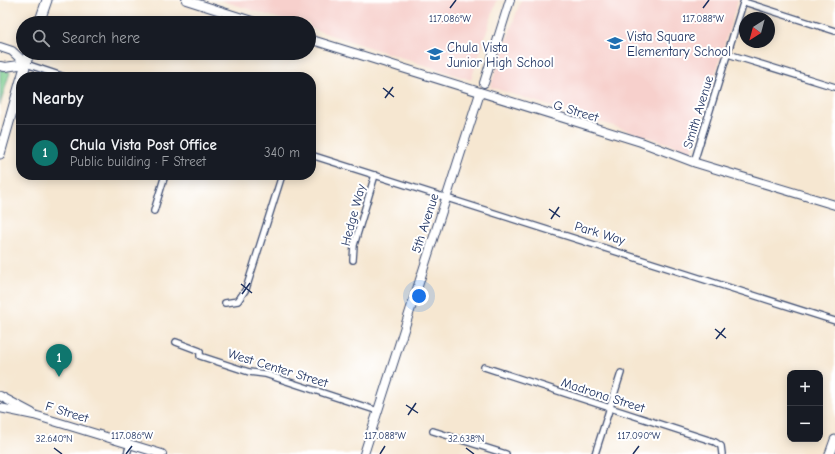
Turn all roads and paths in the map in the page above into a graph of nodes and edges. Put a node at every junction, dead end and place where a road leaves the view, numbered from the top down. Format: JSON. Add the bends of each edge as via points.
{"nodes":[{"id":1,"x":47,"y":0,"type":"edge"},
{"id":2,"x":186,"y":0,"type":"edge"},
{"id":3,"x":510,"y":0,"type":"edge"},
{"id":4,"x":744,"y":1,"type":"edge"},
{"id":5,"x":41,"y":16,"type":"edge"},
{"id":6,"x":236,"y":16,"type":"edge"},
{"id":7,"x":835,"y":31,"type":"edge"},
{"id":8,"x":316,"y":41,"type":"edge"},
{"id":9,"x":0,"y":47,"type":"edge"},
{"id":10,"x":728,"y":54,"type":"junction"},
{"id":11,"x":16,"y":55,"type":"edge"},
{"id":12,"x":22,"y":60,"type":"edge"},
{"id":13,"x":27,"y":60,"type":"edge"},
{"id":14,"x":26,"y":64,"type":"junction"},
{"id":15,"x":0,"y":66,"type":"edge"},
{"id":16,"x":24,"y":72,"type":"edge"},
{"id":17,"x":50,"y":72,"type":"edge"},
{"id":18,"x":484,"y":82,"type":"joint"},
{"id":19,"x":835,"y":87,"type":"edge"},
{"id":20,"x":480,"y":93,"type":"junction"},
{"id":21,"x":16,"y":98,"type":"edge"},
{"id":22,"x":0,"y":154,"type":"edge"},
{"id":23,"x":316,"y":157,"type":"edge"},
{"id":24,"x":694,"y":162,"type":"junction"},
{"id":25,"x":375,"y":176,"type":"junction"},
{"id":26,"x":163,"y":180,"type":"edge"},
{"id":27,"x":280,"y":180,"type":"edge"},
{"id":28,"x":446,"y":197,"type":"junction"},
{"id":29,"x":835,"y":205,"type":"edge"},
{"id":30,"x":154,"y":211,"type":"dead end"},
{"id":31,"x":353,"y":260,"type":"dead end"},
{"id":32,"x":225,"y":302,"type":"dead end"},
{"id":33,"x":835,"y":321,"type":"edge"},
{"id":34,"x":176,"y":342,"type":"dead end"},
{"id":35,"x":484,"y":367,"type":"dead end"},
{"id":36,"x":621,"y":373,"type":"dead end"},
{"id":37,"x":0,"y":396,"type":"edge"},
{"id":38,"x":0,"y":408,"type":"edge"},
{"id":39,"x":609,"y":408,"type":"junction"},
{"id":40,"x":378,"y":411,"type":"junction"},
{"id":41,"x":34,"y":415,"type":"junction"},
{"id":42,"x":433,"y":432,"type":"dead end"},
{"id":43,"x":835,"y":441,"type":"edge"},
{"id":44,"x":130,"y":444,"type":"junction"},
{"id":45,"x":127,"y":454,"type":"edge"},
{"id":46,"x":162,"y":454,"type":"edge"},
{"id":47,"x":364,"y":454,"type":"edge"},
{"id":48,"x":506,"y":454,"type":"edge"},
{"id":49,"x":595,"y":454,"type":"edge"},
{"id":50,"x":722,"y":454,"type":"edge"},
{"id":51,"x":830,"y":454,"type":"edge"}],
"edges":[{"from":1,"to":5,"type":"main road"},
{"from":2,"to":6,"type":"street"},
{"from":3,"to":18,"type":"street","name":"5th Avenue"},
{"from":4,"to":7,"type":"street"},
{"from":4,"to":10,"type":"street","name":"Smith Avenue"},
{"from":8,"to":20,"type":"street","name":"G Street"},
{"from":9,"to":11,"type":"street"},
{"from":10,"to":19,"type":"street"},
{"from":10,"to":24,"type":"street","name":"Smith Avenue"},
{"from":12,"to":14,"type":"street"},
{"from":13,"to":14,"type":"main road"},
{"from":14,"to":15,"type":"street"},
{"from":14,"to":16,"type":"main road"},
{"from":14,"to":17,"type":"street"},
{"from":18,"to":20,"type":"street","name":"5th Avenue"},
{"from":20,"to":24,"type":"street","name":"G Street","via":[[641,142]]},
{"from":20,"to":28,"type":"street","name":"5th Avenue"},
{"from":21,"to":22,"type":"main road"},
{"from":23,"to":25,"type":"street","name":"Park Way"},
{"from":24,"to":29,"type":"street","name":"G Street"},
{"from":25,"to":28,"type":"street","name":"Park Way"},
{"from":25,"to":31,"type":"street","name":"Hedge Way","via":[[354,245]]},
{"from":26,"to":30,"type":"street"},
{"from":27,"to":32,"type":"street","via":[[246,289],[238,301]]},
{"from":28,"to":33,"type":"street","name":"Park Way"},
{"from":28,"to":40,"type":"street","name":"5th Avenue"},
{"from":34,"to":40,"type":"street","name":"West Center Street","via":[[200,351],[200,356]]},
{"from":35,"to":39,"type":"street","name":"Madrona Street"},
{"from":36,"to":39,"type":"street"},
{"from":37,"to":41,"type":"street","name":"F Street"},
{"from":38,"to":41,"type":"street","name":"F Street"},
{"from":39,"to":49,"type":"street"},
{"from":39,"to":50,"type":"street","name":"Madrona Street","via":[[715,442],[721,446]]},
{"from":40,"to":47,"type":"street","name":"5th Avenue"},
{"from":41,"to":44,"type":"street","name":"F Street"},
{"from":42,"to":48,"type":"street"},
{"from":43,"to":51,"type":"main road"},
{"from":44,"to":45,"type":"street"},
{"from":44,"to":46,"type":"street","name":"F Street"}]}
